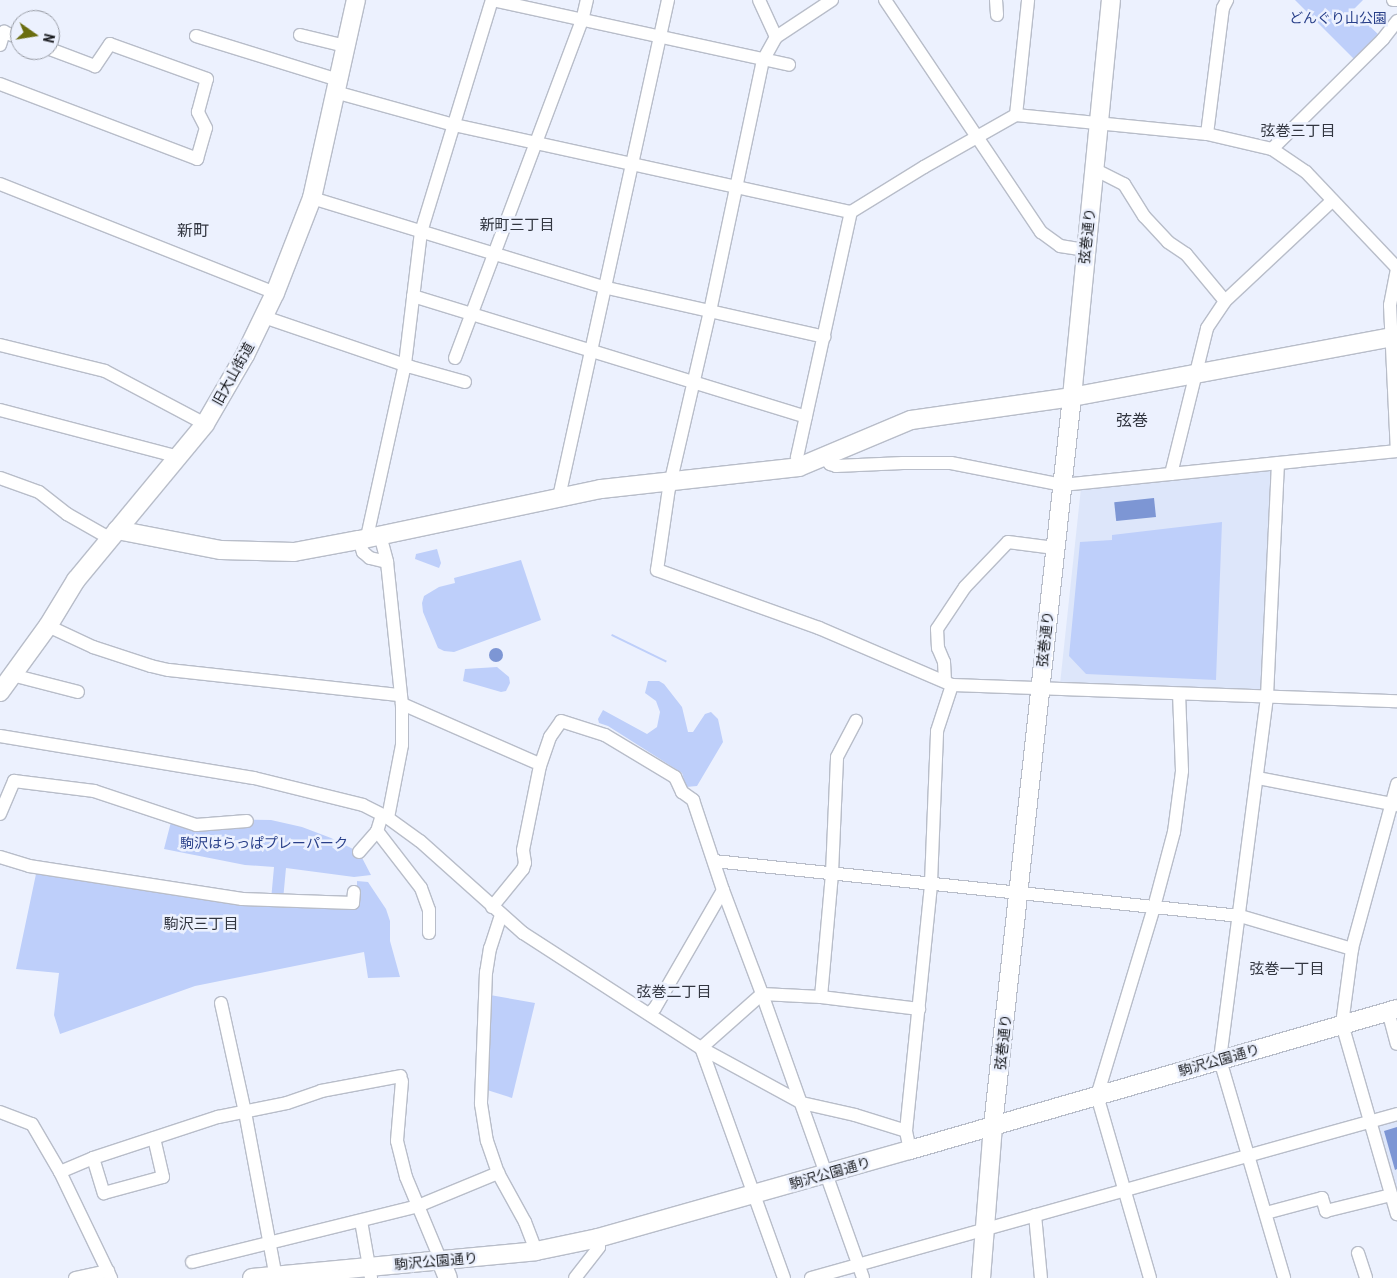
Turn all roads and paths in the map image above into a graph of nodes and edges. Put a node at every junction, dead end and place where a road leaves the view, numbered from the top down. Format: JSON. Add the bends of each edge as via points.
{"nodes":[{"id":1,"x":356,"y":0,"type":"edge"},
{"id":2,"x":492,"y":0,"type":"edge"},
{"id":3,"x":587,"y":0,"type":"edge"},
{"id":4,"x":668,"y":0,"type":"edge"},
{"id":5,"x":759,"y":0,"type":"edge"},
{"id":6,"x":832,"y":0,"type":"edge"},
{"id":7,"x":885,"y":0,"type":"edge"},
{"id":8,"x":996,"y":0,"type":"edge"},
{"id":9,"x":1028,"y":0,"type":"edge"},
{"id":10,"x":1111,"y":0,"type":"edge"},
{"id":11,"x":1227,"y":0,"type":"edge"},
{"id":12,"x":1393,"y":0,"type":"edge"},
{"id":13,"x":1397,"y":0,"type":"edge"},
{"id":14,"x":997,"y":15,"type":"dead end"},
{"id":15,"x":582,"y":21,"type":"junction"},
{"id":16,"x":1397,"y":22,"type":"edge"},
{"id":17,"x":10,"y":34,"type":"edge"},
{"id":18,"x":300,"y":35,"type":"dead end"},
{"id":19,"x":196,"y":36,"type":"dead end"},
{"id":20,"x":776,"y":37,"type":"junction"},
{"id":21,"x":658,"y":38,"type":"junction"},
{"id":22,"x":0,"y":44,"type":"edge"},
{"id":23,"x":345,"y":46,"type":"junction"},
{"id":24,"x":60,"y":53,"type":"edge"},
{"id":25,"x":763,"y":60,"type":"junction"},
{"id":26,"x":789,"y":66,"type":"dead end"},
{"id":27,"x":0,"y":84,"type":"edge"},
{"id":28,"x":337,"y":86,"type":"junction"},
{"id":29,"x":1016,"y":114,"type":"junction"},
{"id":30,"x":1098,"y":123,"type":"junction"},
{"id":31,"x":454,"y":124,"type":"junction"},
{"id":32,"x":1207,"y":134,"type":"junction"},
{"id":33,"x":978,"y":138,"type":"junction"},
{"id":34,"x":536,"y":143,"type":"junction"},
{"id":35,"x":1272,"y":149,"type":"junction"},
{"id":36,"x":630,"y":164,"type":"junction"},
{"id":37,"x":1094,"y":169,"type":"junction"},
{"id":38,"x":0,"y":184,"type":"edge"},
{"id":39,"x":736,"y":187,"type":"junction"},
{"id":40,"x":312,"y":198,"type":"junction"},
{"id":41,"x":1332,"y":201,"type":"junction"},
{"id":42,"x":851,"y":212,"type":"junction"},
{"id":43,"x":421,"y":232,"type":"junction"},
{"id":44,"x":1085,"y":250,"type":"junction"},
{"id":45,"x":495,"y":254,"type":"junction"},
{"id":46,"x":1397,"y":268,"type":"edge"},
{"id":47,"x":603,"y":288,"type":"junction"},
{"id":48,"x":275,"y":293,"type":"junction"},
{"id":49,"x":413,"y":296,"type":"junction"},
{"id":50,"x":1226,"y":301,"type":"junction"},
{"id":51,"x":710,"y":311,"type":"junction"},
{"id":52,"x":472,"y":315,"type":"junction"},
{"id":53,"x":264,"y":317,"type":"junction"},
{"id":54,"x":824,"y":337,"type":"junction"},
{"id":55,"x":1395,"y":337,"type":"edge"},
{"id":56,"x":0,"y":344,"type":"edge"},
{"id":57,"x":589,"y":351,"type":"junction"},
{"id":58,"x":455,"y":358,"type":"dead end"},
{"id":59,"x":405,"y":364,"type":"junction"},
{"id":60,"x":1195,"y":373,"type":"junction"},
{"id":61,"x":465,"y":382,"type":"dead end"},
{"id":62,"x":694,"y":382,"type":"junction"},
{"id":63,"x":1072,"y":397,"type":"junction"},
{"id":64,"x":0,"y":410,"type":"edge"},
{"id":65,"x":806,"y":417,"type":"junction"},
{"id":66,"x":205,"y":424,"type":"junction"},
{"id":67,"x":1397,"y":451,"type":"edge"},
{"id":68,"x":825,"y":455,"type":"junction"},
{"id":69,"x":179,"y":457,"type":"junction"},
{"id":70,"x":1278,"y":463,"type":"junction"},
{"id":71,"x":799,"y":467,"type":"junction"},
{"id":72,"x":1171,"y":474,"type":"junction"},
{"id":73,"x":0,"y":478,"type":"edge"},
{"id":74,"x":672,"y":480,"type":"junction"},
{"id":75,"x":1062,"y":485,"type":"junction"},
{"id":76,"x":558,"y":497,"type":"junction"},
{"id":77,"x":113,"y":534,"type":"junction"},
{"id":78,"x":369,"y":538,"type":"junction"},
{"id":79,"x":1055,"y":548,"type":"junction"},
{"id":80,"x":387,"y":562,"type":"junction"},
{"id":81,"x":48,"y":626,"type":"junction"},
{"id":82,"x":12,"y":675,"type":"junction"},
{"id":83,"x":948,"y":683,"type":"junction"},
{"id":84,"x":1040,"y":688,"type":"junction"},
{"id":85,"x":0,"y":692,"type":"edge"},
{"id":86,"x":78,"y":692,"type":"dead end"},
{"id":87,"x":1179,"y":694,"type":"junction"},
{"id":88,"x":1268,"y":697,"type":"junction"},
{"id":89,"x":402,"y":699,"type":"junction"},
{"id":90,"x":1397,"y":701,"type":"edge"},
{"id":91,"x":856,"y":721,"type":"dead end"},
{"id":92,"x":0,"y":736,"type":"edge"},
{"id":93,"x":535,"y":762,"type":"dead end"},
{"id":94,"x":1258,"y":778,"type":"junction"},
{"id":95,"x":1397,"y":784,"type":"edge"},
{"id":96,"x":1395,"y":805,"type":"edge"},
{"id":97,"x":0,"y":814,"type":"edge"},
{"id":98,"x":385,"y":817,"type":"junction"},
{"id":99,"x":247,"y":821,"type":"dead end"},
{"id":100,"x":377,"y":831,"type":"junction"},
{"id":101,"x":359,"y":852,"type":"dead end"},
{"id":102,"x":0,"y":857,"type":"edge"},
{"id":103,"x":714,"y":861,"type":"junction"},
{"id":104,"x":832,"y":873,"type":"junction"},
{"id":105,"x":931,"y":883,"type":"junction"},
{"id":106,"x":723,"y":890,"type":"junction"},
{"id":107,"x":354,"y":892,"type":"dead end"},
{"id":108,"x":1020,"y":892,"type":"junction"},
{"id":109,"x":1154,"y":907,"type":"junction"},
{"id":110,"x":496,"y":911,"type":"junction"},
{"id":111,"x":1240,"y":916,"type":"junction"},
{"id":112,"x":430,"y":933,"type":"dead end"},
{"id":113,"x":1352,"y":949,"type":"junction"},
{"id":114,"x":762,"y":994,"type":"junction"},
{"id":115,"x":821,"y":997,"type":"junction"},
{"id":116,"x":220,"y":1003,"type":"dead end"},
{"id":117,"x":919,"y":1009,"type":"junction"},
{"id":118,"x":1392,"y":1010,"type":"edge"},
{"id":119,"x":649,"y":1014,"type":"junction"},
{"id":120,"x":1342,"y":1024,"type":"junction"},
{"id":121,"x":1397,"y":1044,"type":"edge"},
{"id":122,"x":702,"y":1048,"type":"junction"},
{"id":123,"x":1220,"y":1060,"type":"junction"},
{"id":124,"x":1098,"y":1096,"type":"junction"},
{"id":125,"x":802,"y":1103,"type":"junction"},
{"id":126,"x":0,"y":1112,"type":"edge"},
{"id":127,"x":245,"y":1112,"type":"junction"},
{"id":128,"x":1397,"y":1114,"type":"edge"},
{"id":129,"x":1370,"y":1121,"type":"junction"},
{"id":130,"x":993,"y":1126,"type":"junction"},
{"id":131,"x":906,"y":1131,"type":"junction"},
{"id":132,"x":154,"y":1138,"type":"junction"},
{"id":133,"x":910,"y":1150,"type":"junction"},
{"id":134,"x":1248,"y":1156,"type":"junction"},
{"id":135,"x":93,"y":1158,"type":"junction"},
{"id":136,"x":60,"y":1172,"type":"junction"},
{"id":137,"x":498,"y":1173,"type":"junction"},
{"id":138,"x":827,"y":1174,"type":"junction"},
{"id":139,"x":1125,"y":1189,"type":"junction"},
{"id":140,"x":753,"y":1195,"type":"junction"},
{"id":141,"x":1391,"y":1195,"type":"junction"},
{"id":142,"x":418,"y":1206,"type":"junction"},
{"id":143,"x":1266,"y":1213,"type":"junction"},
{"id":144,"x":1397,"y":1214,"type":"edge"},
{"id":145,"x":1035,"y":1215,"type":"junction"},
{"id":146,"x":361,"y":1221,"type":"junction"},
{"id":147,"x":985,"y":1229,"type":"junction"},
{"id":148,"x":598,"y":1238,"type":"junction"},
{"id":149,"x":269,"y":1243,"type":"junction"},
{"id":150,"x":536,"y":1251,"type":"junction"},
{"id":151,"x":1358,"y":1253,"type":"dead end"},
{"id":152,"x":441,"y":1261,"type":"junction"},
{"id":153,"x":192,"y":1262,"type":"dead end"},
{"id":154,"x":858,"y":1264,"type":"junction"},
{"id":155,"x":370,"y":1272,"type":"edge"},
{"id":156,"x":109,"y":1274,"type":"edge"},
{"id":157,"x":577,"y":1275,"type":"edge"},
{"id":158,"x":276,"y":1277,"type":"edge"},
{"id":159,"x":75,"y":1278,"type":"edge"},
{"id":160,"x":252,"y":1278,"type":"edge"},
{"id":161,"x":448,"y":1278,"type":"edge"},
{"id":162,"x":591,"y":1278,"type":"edge"},
{"id":163,"x":784,"y":1278,"type":"edge"},
{"id":164,"x":811,"y":1278,"type":"edge"},
{"id":165,"x":863,"y":1278,"type":"edge"},
{"id":166,"x":981,"y":1278,"type":"edge"},
{"id":167,"x":1040,"y":1278,"type":"edge"},
{"id":168,"x":1150,"y":1278,"type":"edge"},
{"id":169,"x":1284,"y":1278,"type":"edge"},
{"id":170,"x":1366,"y":1278,"type":"edge"}],
"edges":[{"from":1,"to":23,"type":"street","name":"旧大山街道"},
{"from":2,"to":15,"type":"street"},
{"from":2,"to":31,"type":"street"},
{"from":3,"to":15,"type":"street"},
{"from":4,"to":21,"type":"street"},
{"from":5,"to":20,"type":"street"},
{"from":6,"to":20,"type":"street"},
{"from":7,"to":33,"type":"street"},
{"from":8,"to":14,"type":"street"},
{"from":9,"to":29,"type":"street"},
{"from":10,"to":30,"type":"street","name":"弦巻通り"},
{"from":11,"to":32,"type":"street","via":[[1223,8]]},
{"from":12,"to":13,"type":"street"},
{"from":15,"to":21,"type":"street"},
{"from":15,"to":34,"type":"street"},
{"from":16,"to":35,"type":"street"},
{"from":17,"to":22,"type":"street","via":[[4,32]]},
{"from":18,"to":23,"type":"street"},
{"from":19,"to":28,"type":"street"},
{"from":20,"to":25,"type":"street"},
{"from":21,"to":25,"type":"street"},
{"from":21,"to":36,"type":"street"},
{"from":23,"to":28,"type":"street","name":"旧大山街道"},
{"from":24,"to":27,"type":"street","via":[[95,66],[110,44],[207,79],[198,112],[206,128],[197,159]]},
{"from":25,"to":26,"type":"street"},
{"from":25,"to":39,"type":"street"},
{"from":28,"to":31,"type":"street"},
{"from":28,"to":40,"type":"street","name":"旧大山街道"},
{"from":29,"to":30,"type":"street"},
{"from":29,"to":33,"type":"street"},
{"from":30,"to":32,"type":"street"},
{"from":30,"to":37,"type":"street","name":"弦巻通り"},
{"from":31,"to":34,"type":"street"},
{"from":31,"to":43,"type":"street"},
{"from":32,"to":35,"type":"street"},
{"from":33,"to":42,"type":"street"},
{"from":33,"to":44,"type":"street","via":[[1041,232],[1060,246]]},
{"from":34,"to":36,"type":"street"},
{"from":34,"to":45,"type":"street"},
{"from":35,"to":41,"type":"street","via":[[1306,172]]},
{"from":36,"to":39,"type":"street"},
{"from":36,"to":47,"type":"street"},
{"from":37,"to":44,"type":"street","name":"弦巻通り"},
{"from":37,"to":50,"type":"street","via":[[1124,184],[1144,216],[1168,242],[1186,254]]},
{"from":38,"to":48,"type":"street"},
{"from":39,"to":42,"type":"street"},
{"from":39,"to":51,"type":"street"},
{"from":40,"to":43,"type":"street"},
{"from":40,"to":48,"type":"street","name":"旧大山街道"},
{"from":41,"to":46,"type":"street"},
{"from":41,"to":50,"type":"street"},
{"from":42,"to":54,"type":"street"},
{"from":43,"to":45,"type":"street"},
{"from":43,"to":49,"type":"street"},
{"from":44,"to":63,"type":"street","name":"弦巻通り"},
{"from":45,"to":47,"type":"street"},
{"from":45,"to":52,"type":"street"},
{"from":46,"to":55,"type":"street","via":[[1390,305]]},
{"from":47,"to":51,"type":"street"},
{"from":47,"to":57,"type":"street"},
{"from":48,"to":53,"type":"street","name":"旧大山街道"},
{"from":49,"to":52,"type":"street"},
{"from":49,"to":59,"type":"street"},
{"from":50,"to":60,"type":"street","via":[[1207,328]]},
{"from":51,"to":54,"type":"street"},
{"from":51,"to":62,"type":"street"},
{"from":52,"to":57,"type":"street"},
{"from":52,"to":58,"type":"street"},
{"from":53,"to":59,"type":"street"},
{"from":53,"to":66,"type":"street","name":"旧大山街道"},
{"from":54,"to":65,"type":"street"},
{"from":55,"to":60,"type":"street"},
{"from":55,"to":67,"type":"street"},
{"from":56,"to":66,"type":"street","via":[[105,371]]},
{"from":57,"to":62,"type":"street"},
{"from":57,"to":76,"type":"street"},
{"from":59,"to":61,"type":"street"},
{"from":59,"to":78,"type":"street"},
{"from":60,"to":63,"type":"street"},
{"from":60,"to":72,"type":"street"},
{"from":62,"to":65,"type":"street"},
{"from":62,"to":74,"type":"street"},
{"from":63,"to":68,"type":"street","via":[[911,420]]},
{"from":63,"to":75,"type":"street","name":"弦巻通り"},
{"from":64,"to":69,"type":"street"},
{"from":65,"to":71,"type":"street","via":[[797,457]]},
{"from":66,"to":69,"type":"street","name":"旧大山街道"},
{"from":67,"to":70,"type":"street"},
{"from":68,"to":71,"type":"street"},
{"from":68,"to":75,"type":"street","via":[[830,464],[836,466],[951,463]]},
{"from":69,"to":77,"type":"street","name":"旧大山街道"},
{"from":70,"to":72,"type":"street"},
{"from":70,"to":88,"type":"street"},
{"from":71,"to":74,"type":"street"},
{"from":72,"to":75,"type":"street"},
{"from":73,"to":77,"type":"street","via":[[39,492],[66,514]]},
{"from":74,"to":76,"type":"street"},
{"from":74,"to":83,"type":"street","via":[[657,570],[818,628]]},
{"from":75,"to":79,"type":"street","name":"弦巻通り"},
{"from":76,"to":78,"type":"street"},
{"from":77,"to":78,"type":"street","via":[[250,552],[294,552]]},
{"from":77,"to":81,"type":"street","name":"旧大山街道","via":[[72,585]]},
{"from":78,"to":80,"type":"street"},
{"from":78,"to":80,"type":"street","via":[[363,552],[370,558]]},
{"from":79,"to":83,"type":"street","via":[[1008,542],[965,587],[937,628],[938,648]]},
{"from":79,"to":84,"type":"street","name":"弦巻通り"},
{"from":80,"to":89,"type":"street"},
{"from":81,"to":82,"type":"street","name":"旧大山街道"},
{"from":81,"to":89,"type":"street","via":[[93,647],[169,670]]},
{"from":82,"to":85,"type":"street","name":"旧大山街道"},
{"from":82,"to":86,"type":"street"},
{"from":83,"to":84,"type":"street"},
{"from":83,"to":105,"type":"street","via":[[937,731]]},
{"from":84,"to":87,"type":"street"},
{"from":84,"to":108,"type":"street","name":"弦巻通り"},
{"from":87,"to":88,"type":"street"},
{"from":87,"to":109,"type":"street","via":[[1182,771],[1174,832]]},
{"from":88,"to":90,"type":"street"},
{"from":88,"to":94,"type":"street"},
{"from":89,"to":93,"type":"street"},
{"from":89,"to":98,"type":"street","via":[[402,745]]},
{"from":91,"to":104,"type":"street","via":[[837,757]]},
{"from":92,"to":98,"type":"street","via":[[254,778],[363,805]]},
{"from":94,"to":96,"type":"street"},
{"from":94,"to":111,"type":"street"},
{"from":95,"to":96,"type":"street"},
{"from":96,"to":113,"type":"street"},
{"from":97,"to":99,"type":"street","via":[[14,781],[94,791],[196,825]]},
{"from":98,"to":100,"type":"street"},
{"from":98,"to":110,"type":"street","via":[[420,841]]},
{"from":100,"to":101,"type":"street"},
{"from":100,"to":112,"type":"street","via":[[421,888],[429,910]]},
{"from":102,"to":107,"type":"street","via":[[29,866],[242,899],[353,903]]},
{"from":103,"to":104,"type":"street"},
{"from":103,"to":106,"type":"street"},
{"from":103,"to":110,"type":"street","via":[[693,800],[682,792],[675,777],[605,735],[561,721],[550,737],[540,766],[523,850],[523,869]]},
{"from":104,"to":105,"type":"street"},
{"from":104,"to":115,"type":"street"},
{"from":105,"to":108,"type":"street"},
{"from":105,"to":117,"type":"street"},
{"from":106,"to":114,"type":"street"},
{"from":106,"to":119,"type":"street"},
{"from":108,"to":109,"type":"street"},
{"from":108,"to":130,"type":"street","name":"弦巻通り"},
{"from":109,"to":111,"type":"street"},
{"from":109,"to":124,"type":"street"},
{"from":110,"to":119,"type":"street","via":[[523,933]]},
{"from":110,"to":137,"type":"street","via":[[486,972],[482,1104],[487,1141]]},
{"from":111,"to":113,"type":"street"},
{"from":111,"to":123,"type":"street"},
{"from":113,"to":120,"type":"street"},
{"from":114,"to":115,"type":"street"},
{"from":114,"to":122,"type":"street"},
{"from":114,"to":125,"type":"street"},
{"from":115,"to":117,"type":"street"},
{"from":116,"to":127,"type":"street"},
{"from":117,"to":131,"type":"street"},
{"from":118,"to":120,"type":"street","name":"駒沢公園通り"},
{"from":118,"to":121,"type":"street"},
{"from":119,"to":122,"type":"street"},
{"from":120,"to":123,"type":"street","name":"駒沢公園通り"},
{"from":120,"to":129,"type":"street"},
{"from":122,"to":125,"type":"street"},
{"from":122,"to":140,"type":"street"},
{"from":123,"to":124,"type":"street","name":"駒沢公園通り"},
{"from":123,"to":134,"type":"street"},
{"from":124,"to":130,"type":"street","name":"駒沢公園通り"},
{"from":124,"to":139,"type":"street"},
{"from":125,"to":131,"type":"street"},
{"from":125,"to":138,"type":"street"},
{"from":126,"to":136,"type":"street","via":[[32,1124]]},
{"from":127,"to":132,"type":"street","via":[[218,1117]]},
{"from":127,"to":142,"type":"street","via":[[287,1103],[320,1091],[402,1079],[397,1141],[406,1177]]},
{"from":127,"to":149,"type":"street"},
{"from":128,"to":129,"type":"street"},
{"from":129,"to":134,"type":"street"},
{"from":129,"to":141,"type":"street"},
{"from":130,"to":133,"type":"street","name":"駒沢公園通り"},
{"from":130,"to":147,"type":"street","name":"弦巻通り"},
{"from":131,"to":133,"type":"street"},
{"from":132,"to":135,"type":"street"},
{"from":132,"to":135,"type":"street","via":[[162,1177],[104,1193]]},
{"from":133,"to":138,"type":"street","name":"駒沢公園通り"},
{"from":134,"to":139,"type":"street"},
{"from":134,"to":143,"type":"street"},
{"from":135,"to":136,"type":"street"},
{"from":136,"to":156,"type":"street"},
{"from":137,"to":142,"type":"street"},
{"from":137,"to":150,"type":"street","via":[[525,1222]]},
{"from":138,"to":140,"type":"street","name":"駒沢公園通り"},
{"from":138,"to":154,"type":"street"},
{"from":139,"to":145,"type":"street"},
{"from":139,"to":168,"type":"street"},
{"from":140,"to":148,"type":"street","name":"駒沢公園通り"},
{"from":140,"to":163,"type":"street"},
{"from":141,"to":143,"type":"street","via":[[1326,1211],[1322,1198]]},
{"from":141,"to":144,"type":"street"},
{"from":142,"to":146,"type":"street"},
{"from":142,"to":152,"type":"street"},
{"from":143,"to":169,"type":"street"},
{"from":145,"to":147,"type":"street"},
{"from":145,"to":167,"type":"street"},
{"from":146,"to":149,"type":"street"},
{"from":146,"to":155,"type":"street"},
{"from":147,"to":154,"type":"street"},
{"from":147,"to":166,"type":"street","name":"弦巻通り"},
{"from":148,"to":150,"type":"street","name":"駒沢公園通り"},
{"from":148,"to":157,"type":"street","via":[[599,1247]]},
{"from":149,"to":153,"type":"street"},
{"from":149,"to":158,"type":"street"},
{"from":150,"to":152,"type":"street","name":"駒沢公園通り"},
{"from":151,"to":170,"type":"street"},
{"from":152,"to":155,"type":"street","name":"駒沢公園通り"},
{"from":152,"to":161,"type":"street"},
{"from":154,"to":164,"type":"street"},
{"from":154,"to":165,"type":"street"},
{"from":155,"to":158,"type":"street","name":"駒沢公園通り"},
{"from":156,"to":159,"type":"street"},
{"from":157,"to":162,"type":"street"},
{"from":158,"to":160,"type":"street","name":"駒沢公園通り"}]}
